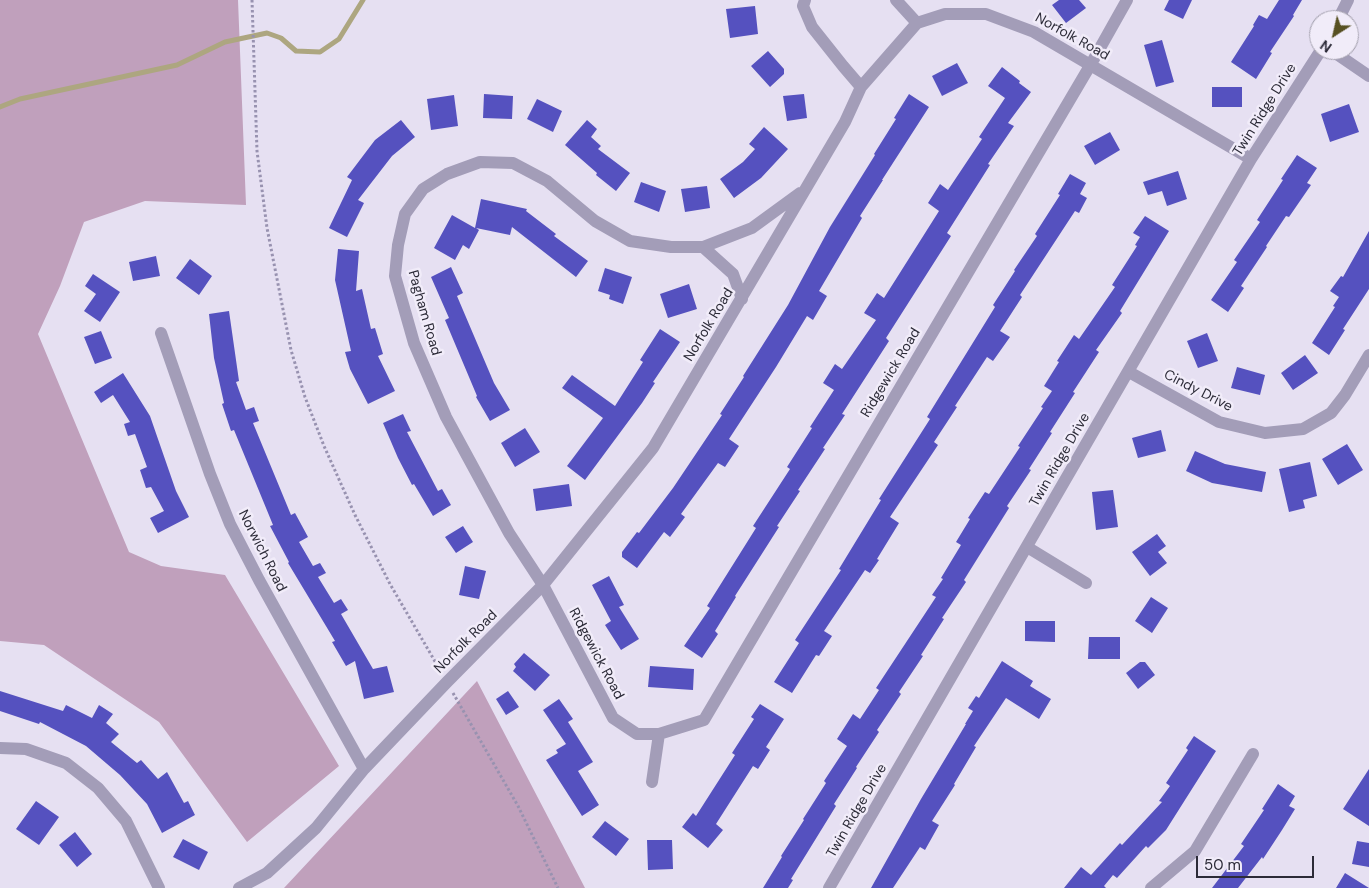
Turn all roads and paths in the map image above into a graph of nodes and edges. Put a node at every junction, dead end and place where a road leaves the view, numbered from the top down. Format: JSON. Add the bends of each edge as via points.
{"nodes":[{"id":1,"x":805,"y":0,"type":"edge"},
{"id":2,"x":896,"y":0,"type":"edge"},
{"id":3,"x":1127,"y":0,"type":"edge"},
{"id":4,"x":252,"y":1,"type":"edge"},
{"id":5,"x":917,"y":22,"type":"junction"},
{"id":6,"x":1315,"y":60,"type":"edge"},
{"id":7,"x":1346,"y":60,"type":"edge"},
{"id":8,"x":1091,"y":64,"type":"junction"},
{"id":9,"x":1369,"y":76,"type":"edge"},
{"id":10,"x":861,"y":87,"type":"junction"},
{"id":11,"x":1251,"y":159,"type":"junction"},
{"id":12,"x":804,"y":190,"type":"junction"},
{"id":13,"x":703,"y":246,"type":"junction"},
{"id":14,"x":742,"y":299,"type":"junction"},
{"id":15,"x":161,"y":333,"type":"dead end"},
{"id":16,"x":1369,"y":355,"type":"edge"},
{"id":17,"x":1129,"y":372,"type":"junction"},
{"id":18,"x":1027,"y":547,"type":"junction"},
{"id":19,"x":1086,"y":583,"type":"dead end"},
{"id":20,"x":543,"y":585,"type":"junction"},
{"id":21,"x":447,"y":682,"type":"junction"},
{"id":22,"x":659,"y":734,"type":"junction"},
{"id":23,"x":0,"y":748,"type":"edge"},
{"id":24,"x":1253,"y":754,"type":"dead end"},
{"id":25,"x":364,"y":769,"type":"junction"},
{"id":26,"x":652,"y":782,"type":"dead end"},
{"id":27,"x":159,"y":888,"type":"edge"},
{"id":28,"x":239,"y":888,"type":"edge"},
{"id":29,"x":558,"y":888,"type":"edge"},
{"id":30,"x":830,"y":888,"type":"edge"},
{"id":31,"x":1151,"y":888,"type":"edge"}],
"edges":[{"from":1,"to":10,"type":"street","via":[[803,6],[812,27]]},
{"from":2,"to":5,"type":"street"},
{"from":3,"to":8,"type":"street","name":"Ridgewick Road"},
{"from":4,"to":21,"type":"path","via":[[257,152],[267,228],[292,350],[324,446],[355,515],[390,584]]},
{"from":5,"to":8,"type":"street","name":"Norfolk Road","via":[[945,14],[986,14],[1034,32]]},
{"from":5,"to":10,"type":"street","name":"Norfolk Road"},
{"from":6,"to":11,"type":"street","name":"Twin Ridge Drive"},
{"from":7,"to":9,"type":"street"},
{"from":8,"to":11,"type":"street","name":"Norfolk Road"},
{"from":8,"to":22,"type":"street","name":"Ridgewick Road","via":[[704,720]]},
{"from":10,"to":12,"type":"street","name":"Norfolk Road","via":[[845,122]]},
{"from":11,"to":17,"type":"street","name":"Twin Ridge Drive"},
{"from":12,"to":13,"type":"street","name":"Pagham Road","via":[[752,228]]},
{"from":12,"to":14,"type":"street","name":"Norfolk Road"},
{"from":13,"to":14,"type":"street","via":[[733,274]]},
{"from":13,"to":20,"type":"street","name":"Pagham Road","via":[[671,247],[630,240],[595,221],[547,180],[513,163],[480,162],[447,174],[423,189],[405,214],[398,244],[396,276],[414,344],[446,417],[509,533]]},
{"from":14,"to":20,"type":"street","name":"Norfolk Road","via":[[653,448]]},
{"from":15,"to":25,"type":"street","name":"Norwich Road","via":[[230,524]]},
{"from":16,"to":17,"type":"street","name":"Cindy Drive","via":[[1345,396],[1331,412],[1303,429],[1265,434],[1219,422]]},
{"from":17,"to":18,"type":"street","name":"Twin Ridge Drive"},
{"from":18,"to":19,"type":"street"},
{"from":18,"to":30,"type":"street","name":"Twin Ridge Drive"},
{"from":20,"to":21,"type":"street","name":"Norfolk Road"},
{"from":20,"to":22,"type":"street","name":"Ridgewick Road","via":[[613,718],[637,734]]},
{"from":21,"to":25,"type":"street","name":"Norfolk Road"},
{"from":21,"to":29,"type":"path","via":[[518,806]]},
{"from":22,"to":26,"type":"street"},
{"from":23,"to":27,"type":"street","via":[[26,749],[66,763],[98,788],[126,821]]},
{"from":24,"to":31,"type":"street","via":[[1194,851]]},
{"from":25,"to":28,"type":"street","name":"Norfolk Road","via":[[316,828],[267,873]]}]}
